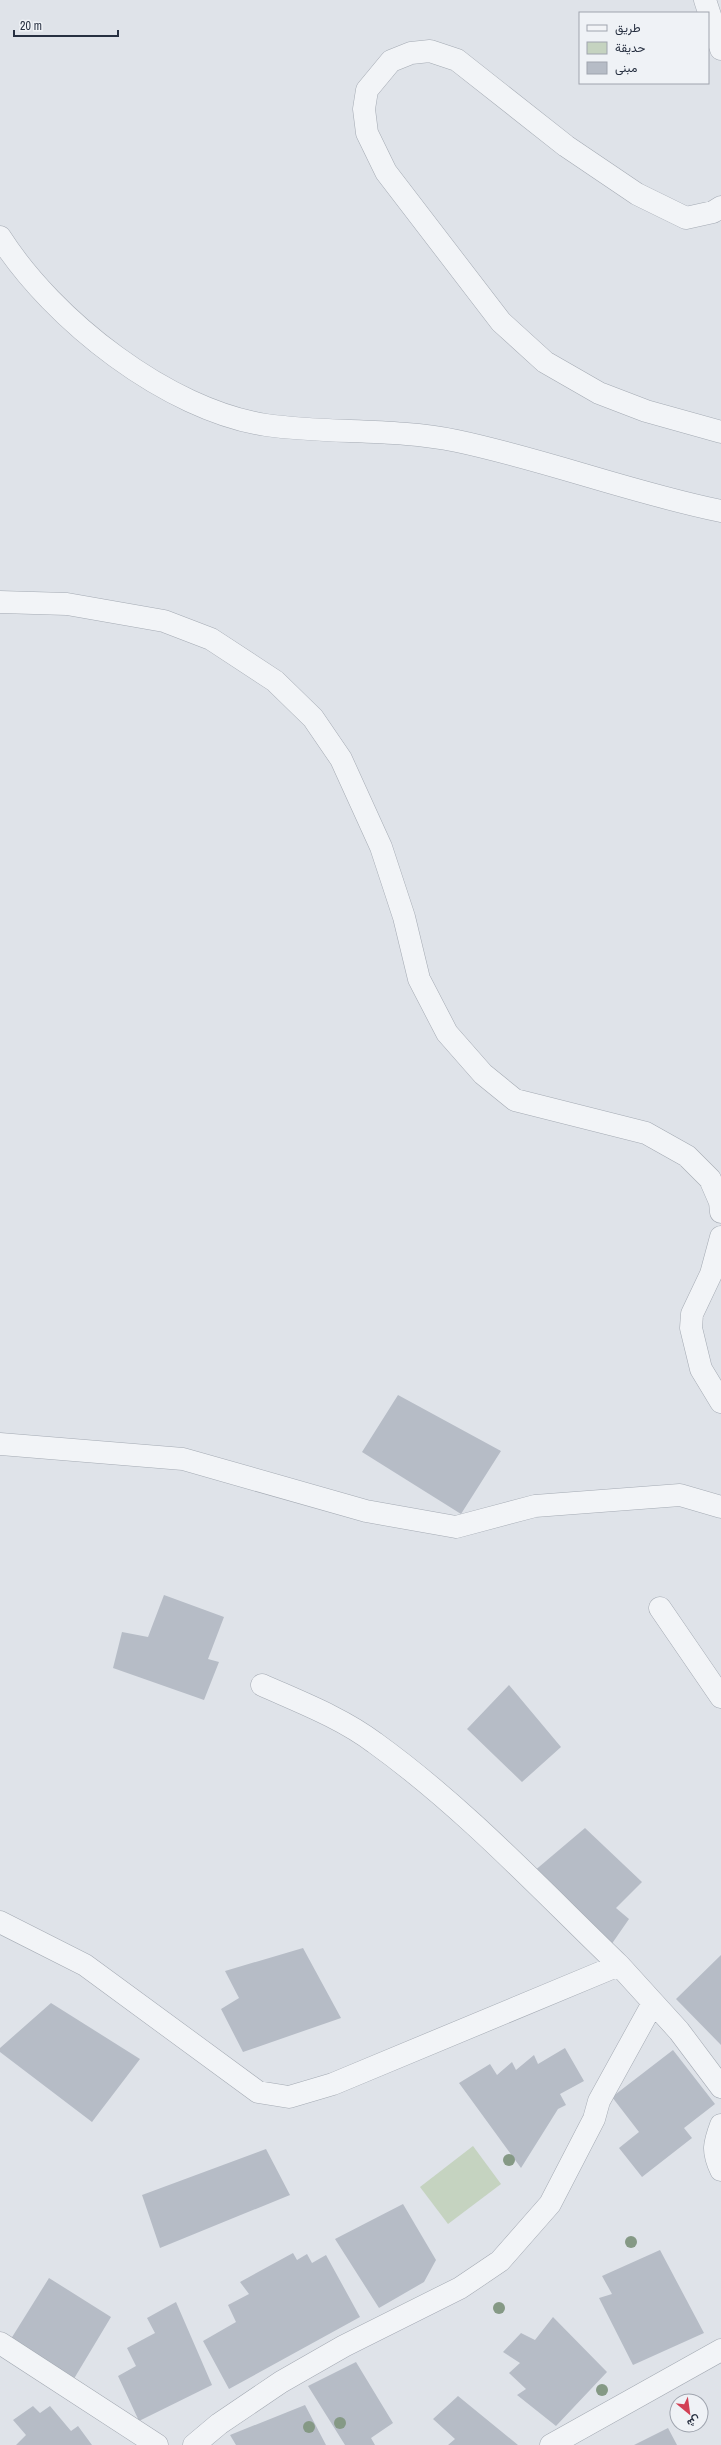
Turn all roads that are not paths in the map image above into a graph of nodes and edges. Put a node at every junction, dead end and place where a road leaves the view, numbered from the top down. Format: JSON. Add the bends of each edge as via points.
{"nodes":[{"id":1,"x":705,"y":0,"type":"edge"},
{"id":2,"x":709,"y":12,"type":"edge"},
{"id":3,"x":709,"y":12,"type":"edge"},
{"id":4,"x":721,"y":49,"type":"edge"},
{"id":5,"x":721,"y":207,"type":"edge"},
{"id":6,"x":0,"y":238,"type":"edge"},
{"id":7,"x":721,"y":432,"type":"edge"},
{"id":8,"x":721,"y":511,"type":"edge"},
{"id":9,"x":0,"y":602,"type":"edge"},
{"id":10,"x":721,"y":1212,"type":"edge"},
{"id":11,"x":721,"y":1237,"type":"edge"},
{"id":12,"x":721,"y":1402,"type":"edge"},
{"id":13,"x":0,"y":1444,"type":"edge"},
{"id":14,"x":721,"y":1507,"type":"edge"},
{"id":15,"x":660,"y":1608,"type":"dead end"},
{"id":16,"x":262,"y":1685,"type":"dead end"},
{"id":17,"x":721,"y":1697,"type":"edge"},
{"id":18,"x":0,"y":1922,"type":"edge"},
{"id":19,"x":618,"y":1965,"type":"junction"},
{"id":20,"x":653,"y":2003,"type":"junction"},
{"id":21,"x":721,"y":2087,"type":"edge"},
{"id":22,"x":721,"y":2125,"type":"edge"},
{"id":23,"x":721,"y":2170,"type":"edge"},
{"id":24,"x":0,"y":2343,"type":"edge"},
{"id":25,"x":721,"y":2350,"type":"edge"},
{"id":26,"x":157,"y":2445,"type":"edge"},
{"id":27,"x":194,"y":2445,"type":"edge"},
{"id":28,"x":551,"y":2445,"type":"edge"}],
"edges":[{"from":1,"to":3,"type":"street"},
{"from":2,"to":4,"type":"street"},
{"from":5,"to":7,"type":"street","via":[[713,212],[686,218],[637,194],[566,146],[457,60],[430,51],[411,53],[391,61],[367,90],[364,109],[367,133],[386,172],[501,322],[545,362],[599,393],[646,411]]},
{"from":6,"to":8,"type":"street","via":[[36,284],[80,327],[147,380],[208,409],[264,425],[323,430],[405,432],[456,441],[516,454],[588,478]]},
{"from":9,"to":10,"type":"street","via":[[67,604],[164,621],[211,639],[275,682],[313,718],[341,759],[381,847],[404,917],[419,980],[447,1033],[483,1074],[515,1100],[646,1133],[687,1156],[710,1179],[720,1202]]},
{"from":11,"to":12,"type":"street","via":[[711,1274],[692,1314],[691,1328],[701,1369]]},
{"from":13,"to":14,"type":"street","via":[[183,1459],[366,1511],[456,1527],[535,1506],[680,1495]]},
{"from":15,"to":17,"type":"street"},
{"from":16,"to":19,"type":"street","via":[[318,1710],[375,1742],[480,1831]]},
{"from":18,"to":19,"type":"street","via":[[85,1965],[258,2092],[289,2097],[333,2084]]},
{"from":19,"to":20,"type":"street"},
{"from":20,"to":21,"type":"street","via":[[680,2031]]},
{"from":20,"to":27,"type":"street","via":[[599,2101],[594,2119],[550,2204],[500,2261],[460,2288],[344,2346],[282,2382],[219,2424]]},
{"from":22,"to":23,"type":"street","via":[[714,2144],[716,2160]]},
{"from":24,"to":26,"type":"street"},
{"from":25,"to":28,"type":"street"}]}
